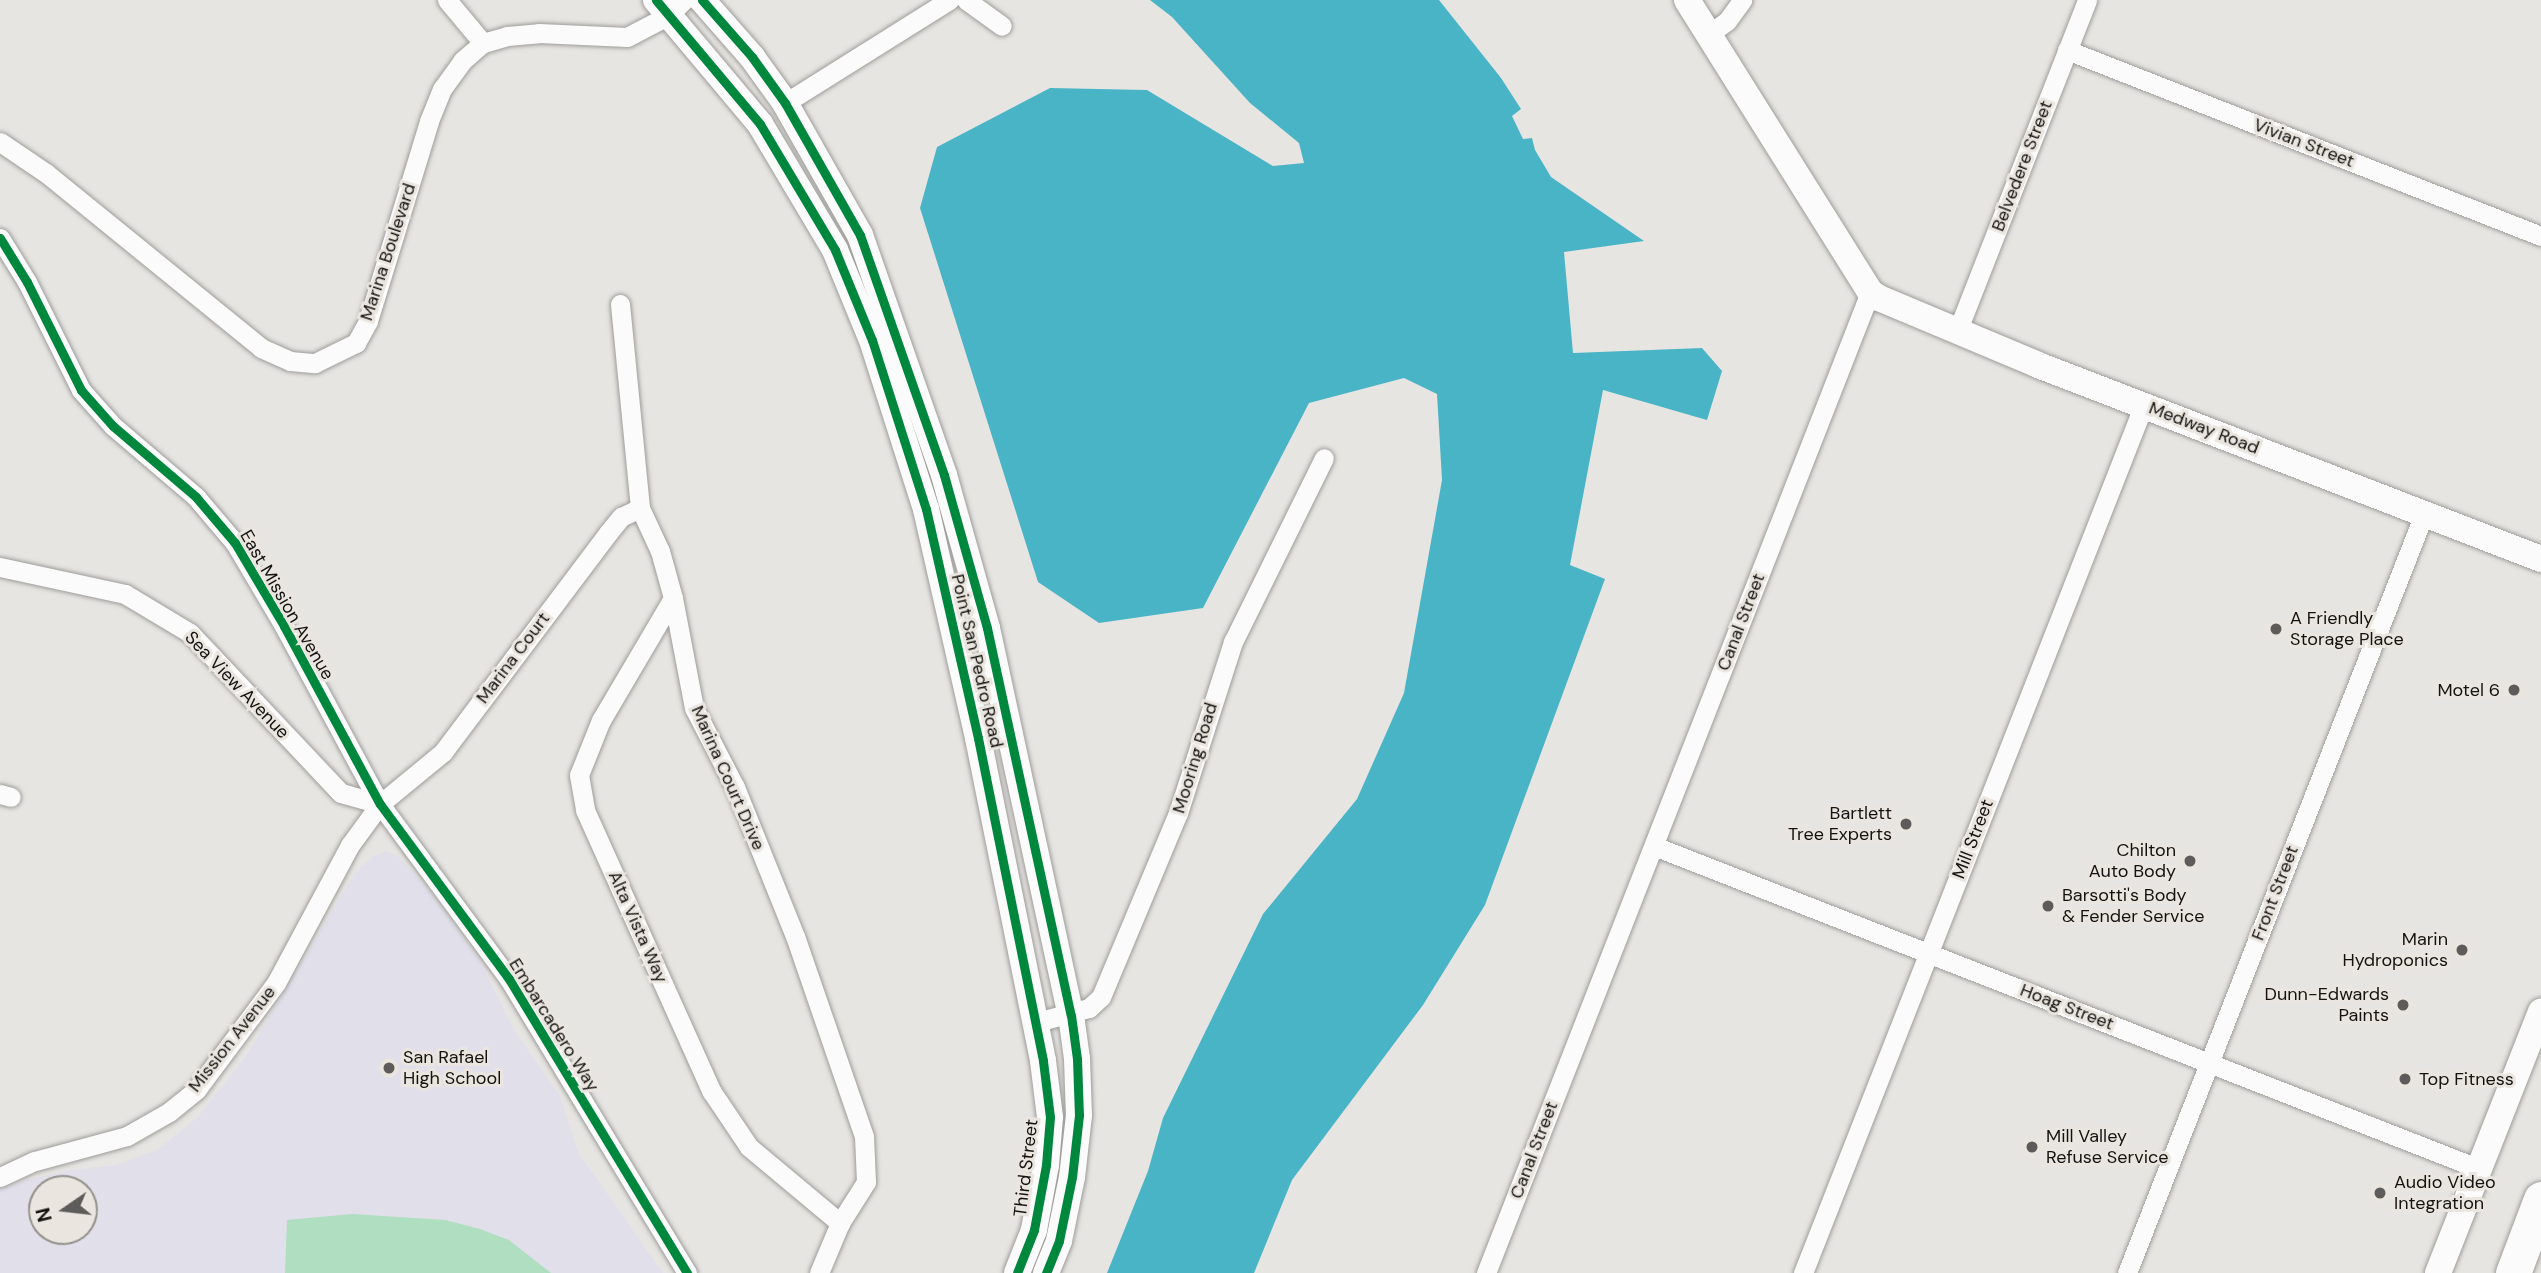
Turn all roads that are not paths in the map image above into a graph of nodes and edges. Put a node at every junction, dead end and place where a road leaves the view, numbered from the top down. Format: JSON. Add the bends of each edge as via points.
{"nodes":[{"id":1,"x":447,"y":0,"type":"edge"},
{"id":2,"x":702,"y":0,"type":"edge"},
{"id":3,"x":950,"y":0,"type":"edge"},
{"id":4,"x":966,"y":0,"type":"edge"},
{"id":5,"x":1687,"y":0,"type":"edge"},
{"id":6,"x":1742,"y":0,"type":"edge"},
{"id":7,"x":2087,"y":0,"type":"edge"},
{"id":8,"x":670,"y":5,"type":"edge"},
{"id":9,"x":1002,"y":26,"type":"dead end"},
{"id":10,"x":1709,"y":34,"type":"junction"},
{"id":11,"x":483,"y":43,"type":"junction"},
{"id":12,"x":2067,"y":50,"type":"junction"},
{"id":13,"x":785,"y":103,"type":"junction"},
{"id":14,"x":0,"y":142,"type":"edge"},
{"id":15,"x":2541,"y":236,"type":"edge"},
{"id":16,"x":0,"y":237,"type":"edge"},
{"id":17,"x":1870,"y":292,"type":"junction"},
{"id":18,"x":620,"y":304,"type":"dead end"},
{"id":19,"x":1957,"y":331,"type":"junction"},
{"id":20,"x":2144,"y":404,"type":"junction"},
{"id":21,"x":1324,"y":458,"type":"dead end"},
{"id":22,"x":639,"y":508,"type":"junction"},
{"id":23,"x":2424,"y":513,"type":"junction"},
{"id":24,"x":2541,"y":559,"type":"edge"},
{"id":25,"x":0,"y":567,"type":"edge"},
{"id":26,"x":673,"y":598,"type":"junction"},
{"id":27,"x":380,"y":804,"type":"junction"},
{"id":28,"x":1654,"y":846,"type":"junction"},
{"id":29,"x":1929,"y":954,"type":"junction"},
{"id":30,"x":2541,"y":1012,"type":"edge"},
{"id":31,"x":1071,"y":1015,"type":"junction"},
{"id":32,"x":1037,"y":1022,"type":"junction"},
{"id":33,"x":2209,"y":1063,"type":"junction"},
{"id":34,"x":2480,"y":1169,"type":"junction"},
{"id":35,"x":0,"y":1177,"type":"edge"},
{"id":36,"x":2541,"y":1199,"type":"edge"},
{"id":37,"x":840,"y":1223,"type":"junction"},
{"id":38,"x":687,"y":1273,"type":"edge"},
{"id":39,"x":819,"y":1273,"type":"edge"},
{"id":40,"x":1017,"y":1273,"type":"edge"},
{"id":41,"x":1046,"y":1273,"type":"edge"},
{"id":42,"x":1486,"y":1273,"type":"edge"},
{"id":43,"x":1803,"y":1273,"type":"edge"},
{"id":44,"x":2127,"y":1273,"type":"edge"},
{"id":45,"x":2438,"y":1273,"type":"edge"},
{"id":46,"x":2513,"y":1273,"type":"edge"}],
"edges":[{"from":1,"to":11,"type":"street"},
{"from":2,"to":13,"type":"main road","name":"Point San Pedro Road"},
{"from":3,"to":13,"type":"street"},
{"from":4,"to":9,"type":"street"},
{"from":5,"to":10,"type":"main road"},
{"from":6,"to":10,"type":"street"},
{"from":7,"to":12,"type":"street","name":"Belvedere Street"},
{"from":8,"to":11,"type":"street","via":[[627,37],[539,33]]},
{"from":8,"to":32,"type":"main road","name":"Point San Pedro Road","via":[[760,124],[835,250],[872,340],[926,509]]},
{"from":10,"to":17,"type":"main road"},
{"from":11,"to":14,"type":"street","name":"Marina Boulevard","via":[[462,61],[442,89],[368,321],[355,343],[315,363],[290,360],[261,348],[46,173]]},
{"from":12,"to":15,"type":"street","name":"Vivian Street"},
{"from":12,"to":19,"type":"street","name":"Belvedere Street"},
{"from":13,"to":31,"type":"main road","name":"Point San Pedro Road","via":[[860,235],[944,475],[987,628]]},
{"from":16,"to":27,"type":"street","name":"East Mission Avenue","via":[[81,390],[113,426],[196,497],[235,543]]},
{"from":17,"to":19,"type":"main road","name":"Medway Road"},
{"from":17,"to":28,"type":"street","name":"Canal Street"},
{"from":18,"to":22,"type":"street","name":"Marina Court Drive"},
{"from":19,"to":20,"type":"main road","name":"Medway Road"},
{"from":20,"to":23,"type":"main road","name":"Medway Road"},
{"from":20,"to":29,"type":"street","name":"Mill Street"},
{"from":21,"to":31,"type":"street","name":"Mooring Road","via":[[1234,642],[1178,813],[1112,973],[1101,997]]},
{"from":22,"to":26,"type":"street","name":"Marina Court Drive","via":[[660,551]]},
{"from":22,"to":27,"type":"street","name":"Marina Court","via":[[621,517],[608,533],[443,752]]},
{"from":23,"to":24,"type":"main road","name":"Medway Road"},
{"from":23,"to":33,"type":"street","name":"Front Street"},
{"from":25,"to":27,"type":"street","name":"Sea View Avenue","via":[[125,594],[190,633],[341,793]]},
{"from":26,"to":37,"type":"street","name":"Marina Court Drive","via":[[694,708],[735,787],[795,936],[864,1136],[866,1182]]},
{"from":26,"to":37,"type":"street","name":"Alta Vista Way","via":[[601,720],[579,775],[586,810],[712,1092],[749,1147]]},
{"from":27,"to":35,"type":"street","name":"Mission Avenue","via":[[351,845],[276,983],[197,1089],[127,1136],[35,1161]]},
{"from":27,"to":38,"type":"street","name":"Embarcadero Way","via":[[509,979]]},
{"from":28,"to":29,"type":"street","name":"Hoag Street"},
{"from":28,"to":42,"type":"street","name":"Canal Street"},
{"from":29,"to":33,"type":"street","name":"Hoag Street"},
{"from":29,"to":43,"type":"street","name":"Mill Street"},
{"from":30,"to":34,"type":"main road"},
{"from":31,"to":32,"type":"street","name":"Mooring Road"},
{"from":31,"to":41,"type":"main road","via":[[1079,1115],[1059,1241]]},
{"from":32,"to":40,"type":"main road","name":"Third Street","via":[[1050,1116],[1034,1230]]},
{"from":33,"to":34,"type":"street","name":"Hoag Street"},
{"from":33,"to":44,"type":"street","name":"Front Street"},
{"from":34,"to":45,"type":"main road"},
{"from":36,"to":46,"type":"highway"},
{"from":37,"to":39,"type":"street","name":"Marina Court Drive"}]}
